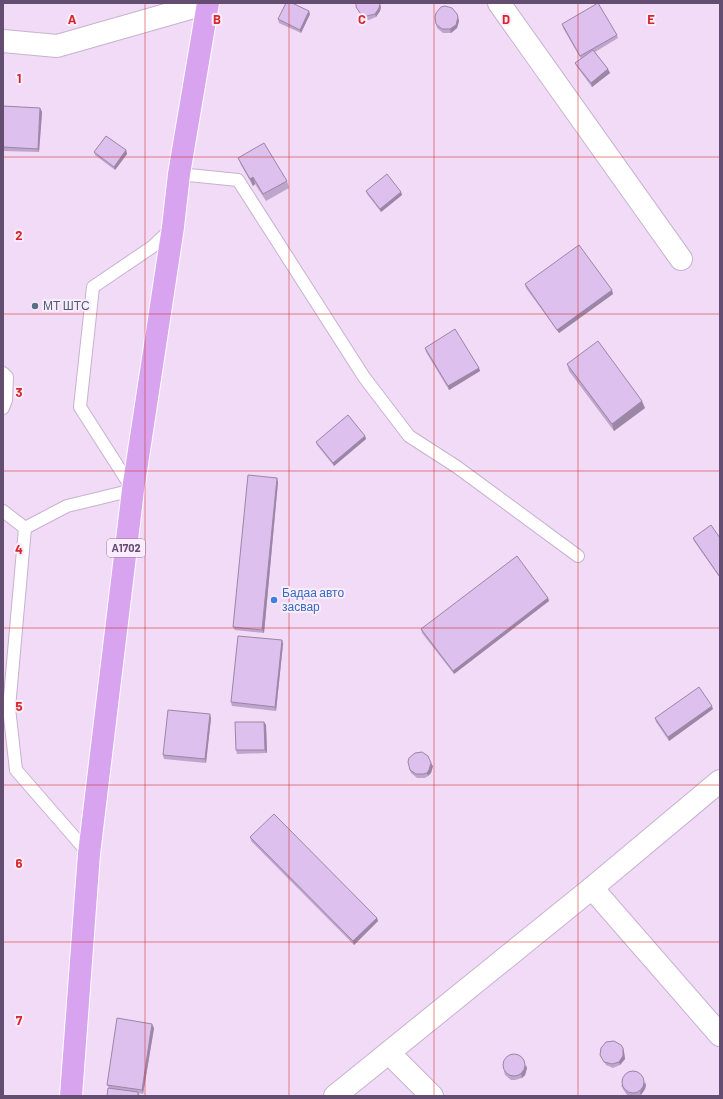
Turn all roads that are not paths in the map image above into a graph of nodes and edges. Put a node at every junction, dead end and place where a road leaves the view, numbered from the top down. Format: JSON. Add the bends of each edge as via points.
{"nodes":[{"id":1,"x":208,"y":3,"type":"edge"},
{"id":2,"x":499,"y":3,"type":"edge"},
{"id":3,"x":3,"y":41,"type":"edge"},
{"id":4,"x":179,"y":174,"type":"junction"},
{"id":5,"x":173,"y":227,"type":"junction"},
{"id":6,"x":681,"y":259,"type":"dead end"},
{"id":7,"x":3,"y":373,"type":"edge"},
{"id":8,"x":3,"y":408,"type":"edge"},
{"id":9,"x":133,"y":490,"type":"junction"},
{"id":10,"x":3,"y":512,"type":"edge"},
{"id":11,"x":25,"y":528,"type":"junction"},
{"id":12,"x":578,"y":556,"type":"dead end"},
{"id":13,"x":720,"y":781,"type":"edge"},
{"id":14,"x":89,"y":854,"type":"junction"},
{"id":15,"x":592,"y":888,"type":"junction"},
{"id":16,"x":720,"y":1035,"type":"edge"},
{"id":17,"x":389,"y":1053,"type":"junction"},
{"id":18,"x":71,"y":1096,"type":"edge"},
{"id":19,"x":335,"y":1096,"type":"edge"},
{"id":20,"x":432,"y":1096,"type":"edge"}],
"edges":[{"from":1,"to":3,"type":"street","via":[[57,46]]},
{"from":1,"to":4,"type":"highway","number":"A1702"},
{"from":2,"to":6,"type":"street"},
{"from":4,"to":5,"type":"highway","number":"A1702"},
{"from":4,"to":12,"type":"lane","via":[[238,180],[364,377],[409,436],[458,467]]},
{"from":5,"to":9,"type":"highway","number":"A1702"},
{"from":5,"to":9,"type":"lane","via":[[152,248],[93,287],[80,407]]},
{"from":7,"to":8,"type":"lane","via":[[7,378]]},
{"from":9,"to":11,"type":"lane","via":[[67,506]]},
{"from":9,"to":14,"type":"highway","number":"A1702"},
{"from":10,"to":11,"type":"lane"},
{"from":11,"to":14,"type":"lane","via":[[9,708],[16,770]]},
{"from":13,"to":15,"type":"street"},
{"from":14,"to":18,"type":"highway","number":"A1702"},
{"from":15,"to":16,"type":"street"},
{"from":15,"to":17,"type":"street"},
{"from":17,"to":19,"type":"street"},
{"from":17,"to":20,"type":"street"}]}
